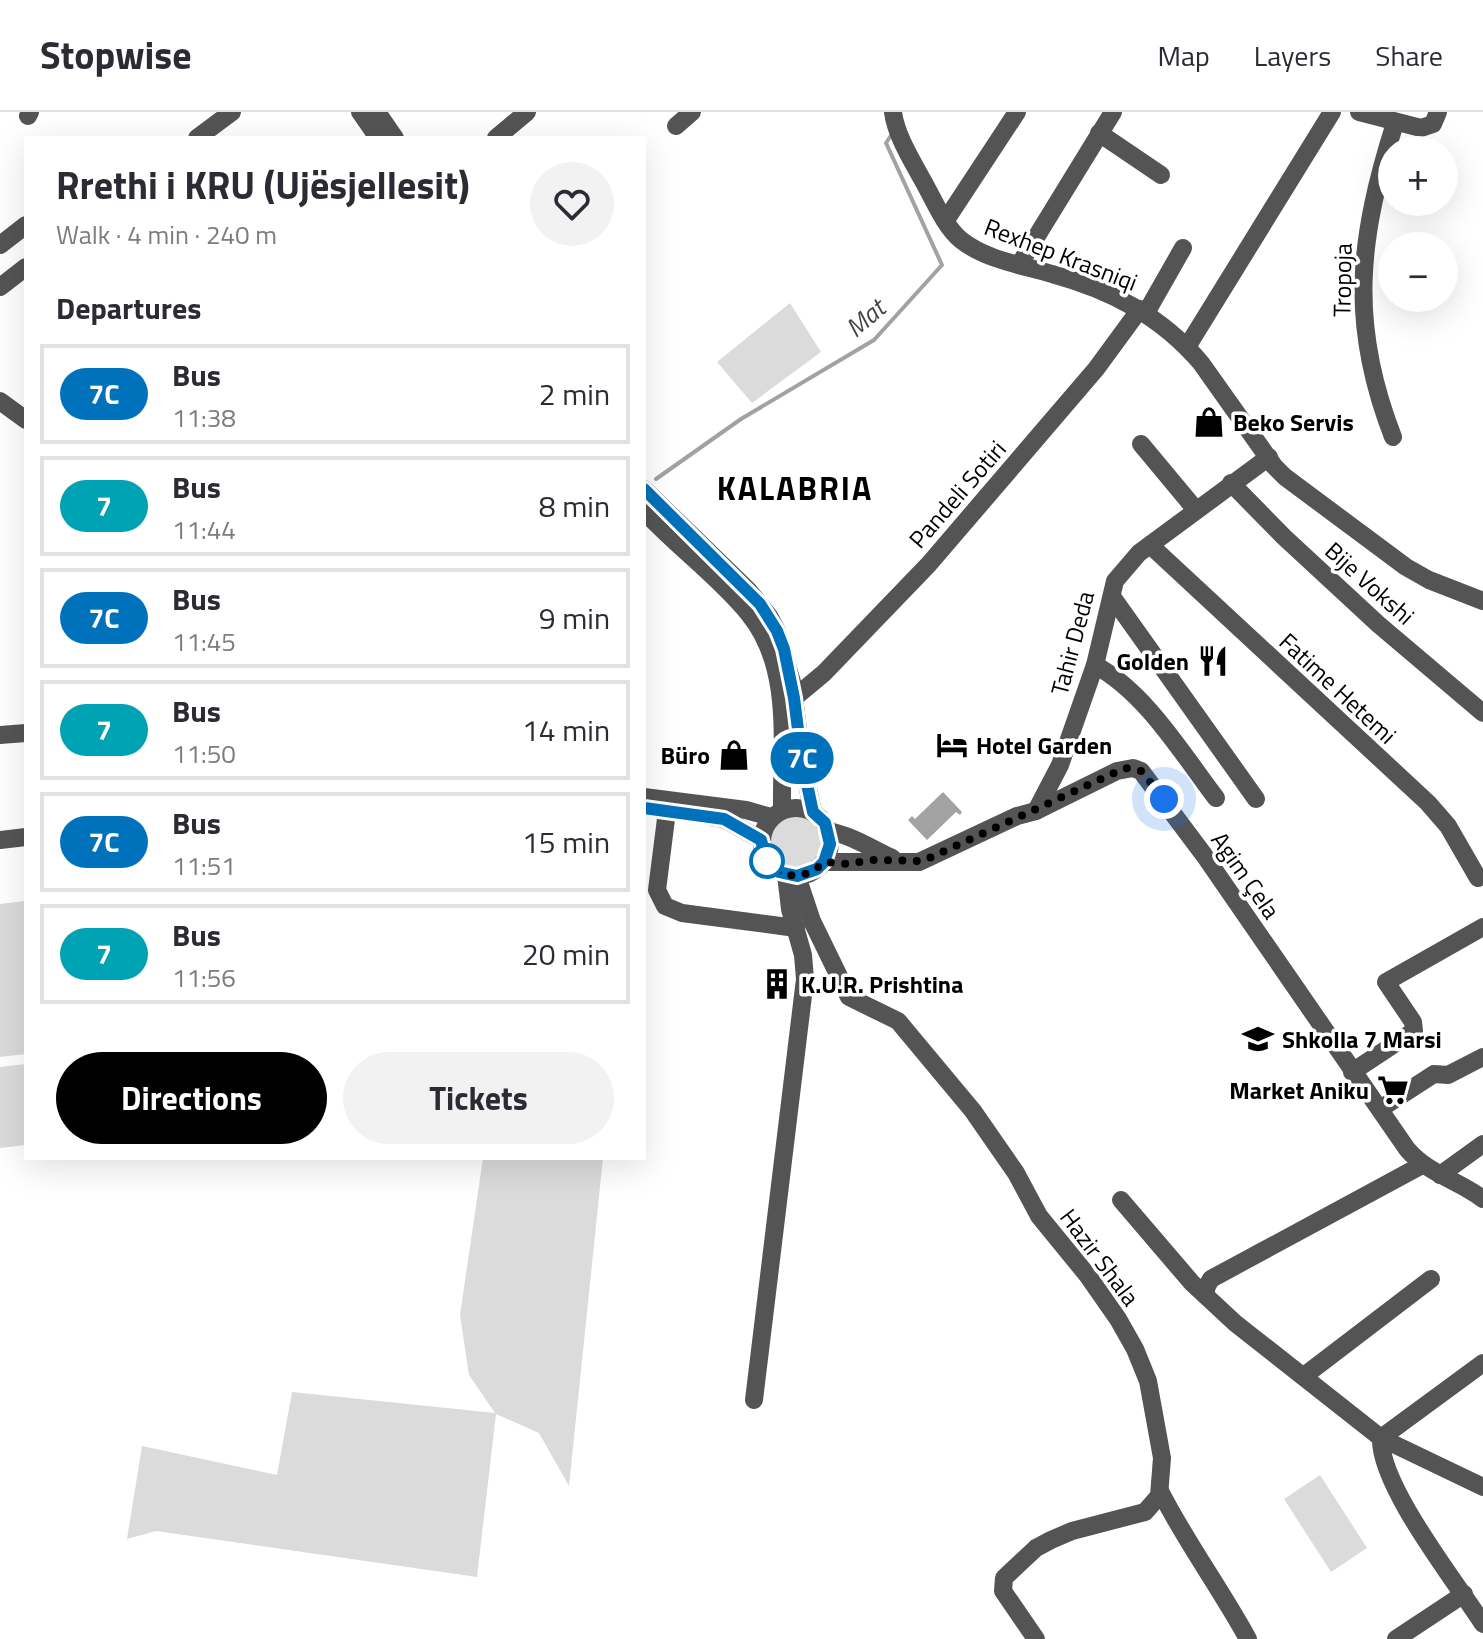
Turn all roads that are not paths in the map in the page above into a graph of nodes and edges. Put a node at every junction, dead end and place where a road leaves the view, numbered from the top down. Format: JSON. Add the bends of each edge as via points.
{"nodes":[{"id":1,"x":232,"y":112,"type":"edge"},
{"id":2,"x":360,"y":112,"type":"edge"},
{"id":3,"x":377,"y":112,"type":"edge"},
{"id":4,"x":527,"y":112,"type":"edge"},
{"id":5,"x":692,"y":112,"type":"edge"},
{"id":6,"x":1017,"y":112,"type":"edge"},
{"id":7,"x":1113,"y":112,"type":"edge"},
{"id":8,"x":1332,"y":112,"type":"edge"},
{"id":9,"x":1359,"y":112,"type":"edge"},
{"id":10,"x":1438,"y":112,"type":"edge"},
{"id":11,"x":895,"y":122,"type":"edge"},
{"id":12,"x":1395,"y":123,"type":"junction"},
{"id":13,"x":676,"y":126,"type":"dead end"},
{"id":14,"x":1099,"y":133,"type":"junction"},
{"id":15,"x":200,"y":136,"type":"edge"},
{"id":16,"x":377,"y":136,"type":"edge"},
{"id":17,"x":394,"y":136,"type":"edge"},
{"id":18,"x":498,"y":136,"type":"edge"},
{"id":19,"x":1161,"y":175,"type":"dead end"},
{"id":20,"x":946,"y":220,"type":"junction"},
{"id":21,"x":24,"y":227,"type":"edge"},
{"id":22,"x":0,"y":245,"type":"edge"},
{"id":23,"x":1183,"y":248,"type":"dead end"},
{"id":24,"x":1019,"y":265,"type":"junction"},
{"id":25,"x":24,"y":269,"type":"edge"},
{"id":26,"x":0,"y":287,"type":"edge"},
{"id":27,"x":1143,"y":311,"type":"junction"},
{"id":28,"x":1187,"y":347,"type":"junction"},
{"id":29,"x":0,"y":401,"type":"edge"},
{"id":30,"x":24,"y":419,"type":"edge"},
{"id":31,"x":1393,"y":437,"type":"dead end"},
{"id":32,"x":1141,"y":444,"type":"dead end"},
{"id":33,"x":1269,"y":457,"type":"junction"},
{"id":34,"x":1231,"y":483,"type":"junction"},
{"id":35,"x":646,"y":491,"type":"edge"},
{"id":36,"x":1196,"y":510,"type":"junction"},
{"id":37,"x":646,"y":513,"type":"edge"},
{"id":38,"x":1150,"y":545,"type":"junction"},
{"id":39,"x":1113,"y":598,"type":"junction"},
{"id":40,"x":1483,"y":601,"type":"edge"},
{"id":41,"x":1095,"y":665,"type":"junction"},
{"id":42,"x":794,"y":698,"type":"junction"},
{"id":43,"x":1483,"y":713,"type":"edge"},
{"id":44,"x":24,"y":723,"type":"edge"},
{"id":45,"x":0,"y":726,"type":"edge"},
{"id":46,"x":24,"y":733,"type":"edge"},
{"id":47,"x":0,"y":735,"type":"edge"},
{"id":48,"x":646,"y":797,"type":"edge"},
{"id":49,"x":1216,"y":798,"type":"dead end"},
{"id":50,"x":1256,"y":799,"type":"dead end"},
{"id":51,"x":646,"y":808,"type":"edge"},
{"id":52,"x":667,"y":811,"type":"junction"},
{"id":53,"x":1036,"y":811,"type":"junction"},
{"id":54,"x":813,"y":812,"type":"junction"},
{"id":55,"x":776,"y":814,"type":"junction"},
{"id":56,"x":828,"y":831,"type":"junction"},
{"id":57,"x":24,"y":837,"type":"edge"},
{"id":58,"x":0,"y":840,"type":"edge"},
{"id":59,"x":761,"y":840,"type":"junction"},
{"id":60,"x":899,"y":861,"type":"junction"},
{"id":61,"x":824,"y":862,"type":"junction"},
{"id":62,"x":791,"y":875,"type":"junction"},
{"id":63,"x":1478,"y":878,"type":"dead end"},
{"id":64,"x":1483,"y":927,"type":"edge"},
{"id":65,"x":796,"y":928,"type":"junction"},
{"id":66,"x":1483,"y":1057,"type":"edge"},
{"id":67,"x":1352,"y":1072,"type":"junction"},
{"id":68,"x":1380,"y":1109,"type":"junction"},
{"id":69,"x":1483,"y":1144,"type":"edge"},
{"id":70,"x":1422,"y":1165,"type":"junction"},
{"id":71,"x":1440,"y":1175,"type":"junction"},
{"id":72,"x":1483,"y":1199,"type":"edge"},
{"id":73,"x":1121,"y":1200,"type":"dead end"},
{"id":74,"x":1431,"y":1279,"type":"dead end"},
{"id":75,"x":1205,"y":1295,"type":"junction"},
{"id":76,"x":1483,"y":1363,"type":"edge"},
{"id":77,"x":1304,"y":1376,"type":"junction"},
{"id":78,"x":754,"y":1400,"type":"dead end"},
{"id":79,"x":1381,"y":1438,"type":"junction"},
{"id":80,"x":1480,"y":1482,"type":"edge"},
{"id":81,"x":1160,"y":1491,"type":"junction"},
{"id":82,"x":1464,"y":1594,"type":"junction"},
{"id":83,"x":1483,"y":1624,"type":"edge"},
{"id":84,"x":1036,"y":1639,"type":"edge"},
{"id":85,"x":1248,"y":1639,"type":"edge"},
{"id":86,"x":1396,"y":1639,"type":"edge"}],
"edges":[{"from":1,"to":15,"type":"street"},
{"from":2,"to":16,"type":"street"},
{"from":3,"to":17,"type":"street"},
{"from":4,"to":18,"type":"street"},
{"from":5,"to":13,"type":"street"},
{"from":6,"to":20,"type":"street"},
{"from":7,"to":14,"type":"street"},
{"from":8,"to":28,"type":"street"},
{"from":9,"to":12,"type":"street"},
{"from":10,"to":12,"type":"street","via":[[1427,128]]},
{"from":11,"to":20,"type":"street","name":"Rexhep Krasniqi"},
{"from":12,"to":31,"type":"street","name":"Tropoja","via":[[1370,214],[1363,275],[1371,371]]},
{"from":14,"to":19,"type":"street"},
{"from":14,"to":24,"type":"street"},
{"from":20,"to":24,"type":"street","name":"Rexhep Krasniqi","via":[[970,246]]},
{"from":21,"to":22,"type":"street"},
{"from":23,"to":27,"type":"street","name":"Rexhep Krasniqi"},
{"from":24,"to":27,"type":"street","name":"Rexhep Krasniqi","via":[[1087,285]]},
{"from":25,"to":26,"type":"street"},
{"from":27,"to":28,"type":"street","name":"Rexhep Krasniqi"},
{"from":27,"to":42,"type":"street","name":"Pandeli Sotiri","via":[[929,564]]},
{"from":28,"to":33,"type":"street","name":"Rexhep Krasniqi"},
{"from":29,"to":30,"type":"street"},
{"from":32,"to":36,"type":"street"},
{"from":33,"to":34,"type":"street","name":"Tahir Deda"},
{"from":33,"to":40,"type":"street","name":"Rexhep Krasniqi","via":[[1285,477],[1396,560],[1429,580]]},
{"from":34,"to":36,"type":"street","name":"Tahir Deda"},
{"from":34,"to":43,"type":"street","name":"Bije Vokshi","via":[[1378,624]]},
{"from":35,"to":42,"type":"street","via":[[760,604],[784,649]]},
{"from":36,"to":38,"type":"street","name":"Tahir Deda"},
{"from":37,"to":55,"type":"street","via":[[738,601],[764,638],[783,723]]},
{"from":38,"to":39,"type":"street","name":"Tahir Deda","via":[[1115,581]]},
{"from":38,"to":63,"type":"street","name":"Fatime Hetemi","via":[[1428,803]]},
{"from":39,"to":41,"type":"street","name":"Tahir Deda"},
{"from":39,"to":50,"type":"street"},
{"from":41,"to":49,"type":"street","via":[[1125,685]]},
{"from":41,"to":53,"type":"street","name":"Tahir Deda","via":[[1060,765]]},
{"from":42,"to":54,"type":"street"},
{"from":44,"to":45,"type":"street"},
{"from":46,"to":47,"type":"street"},
{"from":48,"to":55,"type":"street"},
{"from":51,"to":52,"type":"street"},
{"from":52,"to":59,"type":"street","via":[[724,819]]},
{"from":52,"to":65,"type":"street","via":[[657,890],[665,906],[682,913]]},
{"from":53,"to":60,"type":"street","name":"Agim Çela","via":[[923,861]]},
{"from":53,"to":67,"type":"street","name":"Agim Çela","via":[[1117,771],[1141,771]]},
{"from":54,"to":55,"type":"street","via":[[798,807]]},
{"from":54,"to":56,"type":"street"},
{"from":55,"to":59,"type":"street"},
{"from":56,"to":60,"type":"street","via":[[848,834]]},
{"from":56,"to":61,"type":"street"},
{"from":57,"to":58,"type":"street"},
{"from":59,"to":62,"type":"street","via":[[768,863]]},
{"from":60,"to":61,"type":"street","name":"Agim Çela"},
{"from":61,"to":62,"type":"street","via":[[812,872]]},
{"from":62,"to":65,"type":"street","via":[[790,909]]},
{"from":62,"to":81,"type":"street","name":"Hazir Shala","via":[[849,997],[898,1021],[973,1111],[1039,1216],[1118,1319],[1151,1394],[1162,1458]]},
{"from":64,"to":67,"type":"street","via":[[1386,982],[1416,1026]]},
{"from":65,"to":78,"type":"street","via":[[805,979]]},
{"from":66,"to":68,"type":"street","via":[[1448,1075],[1434,1074]]},
{"from":67,"to":68,"type":"street","name":"Agim Çela"},
{"from":68,"to":70,"type":"street","name":"Agim Çela"},
{"from":69,"to":71,"type":"street"},
{"from":70,"to":71,"type":"street","name":"Agim Çela"},
{"from":70,"to":75,"type":"street","via":[[1211,1279]]},
{"from":71,"to":72,"type":"street","name":"Agim Çela"},
{"from":73,"to":75,"type":"street"},
{"from":74,"to":77,"type":"street"},
{"from":75,"to":77,"type":"street"},
{"from":76,"to":79,"type":"street"},
{"from":77,"to":79,"type":"street"},
{"from":79,"to":80,"type":"street"},
{"from":79,"to":82,"type":"street","via":[[1385,1464],[1411,1516]]},
{"from":81,"to":84,"type":"street","via":[[1145,1512],[1051,1540],[1004,1578],[1003,1591]]},
{"from":81,"to":85,"type":"street"},
{"from":82,"to":83,"type":"street"},
{"from":82,"to":86,"type":"street"}]}
